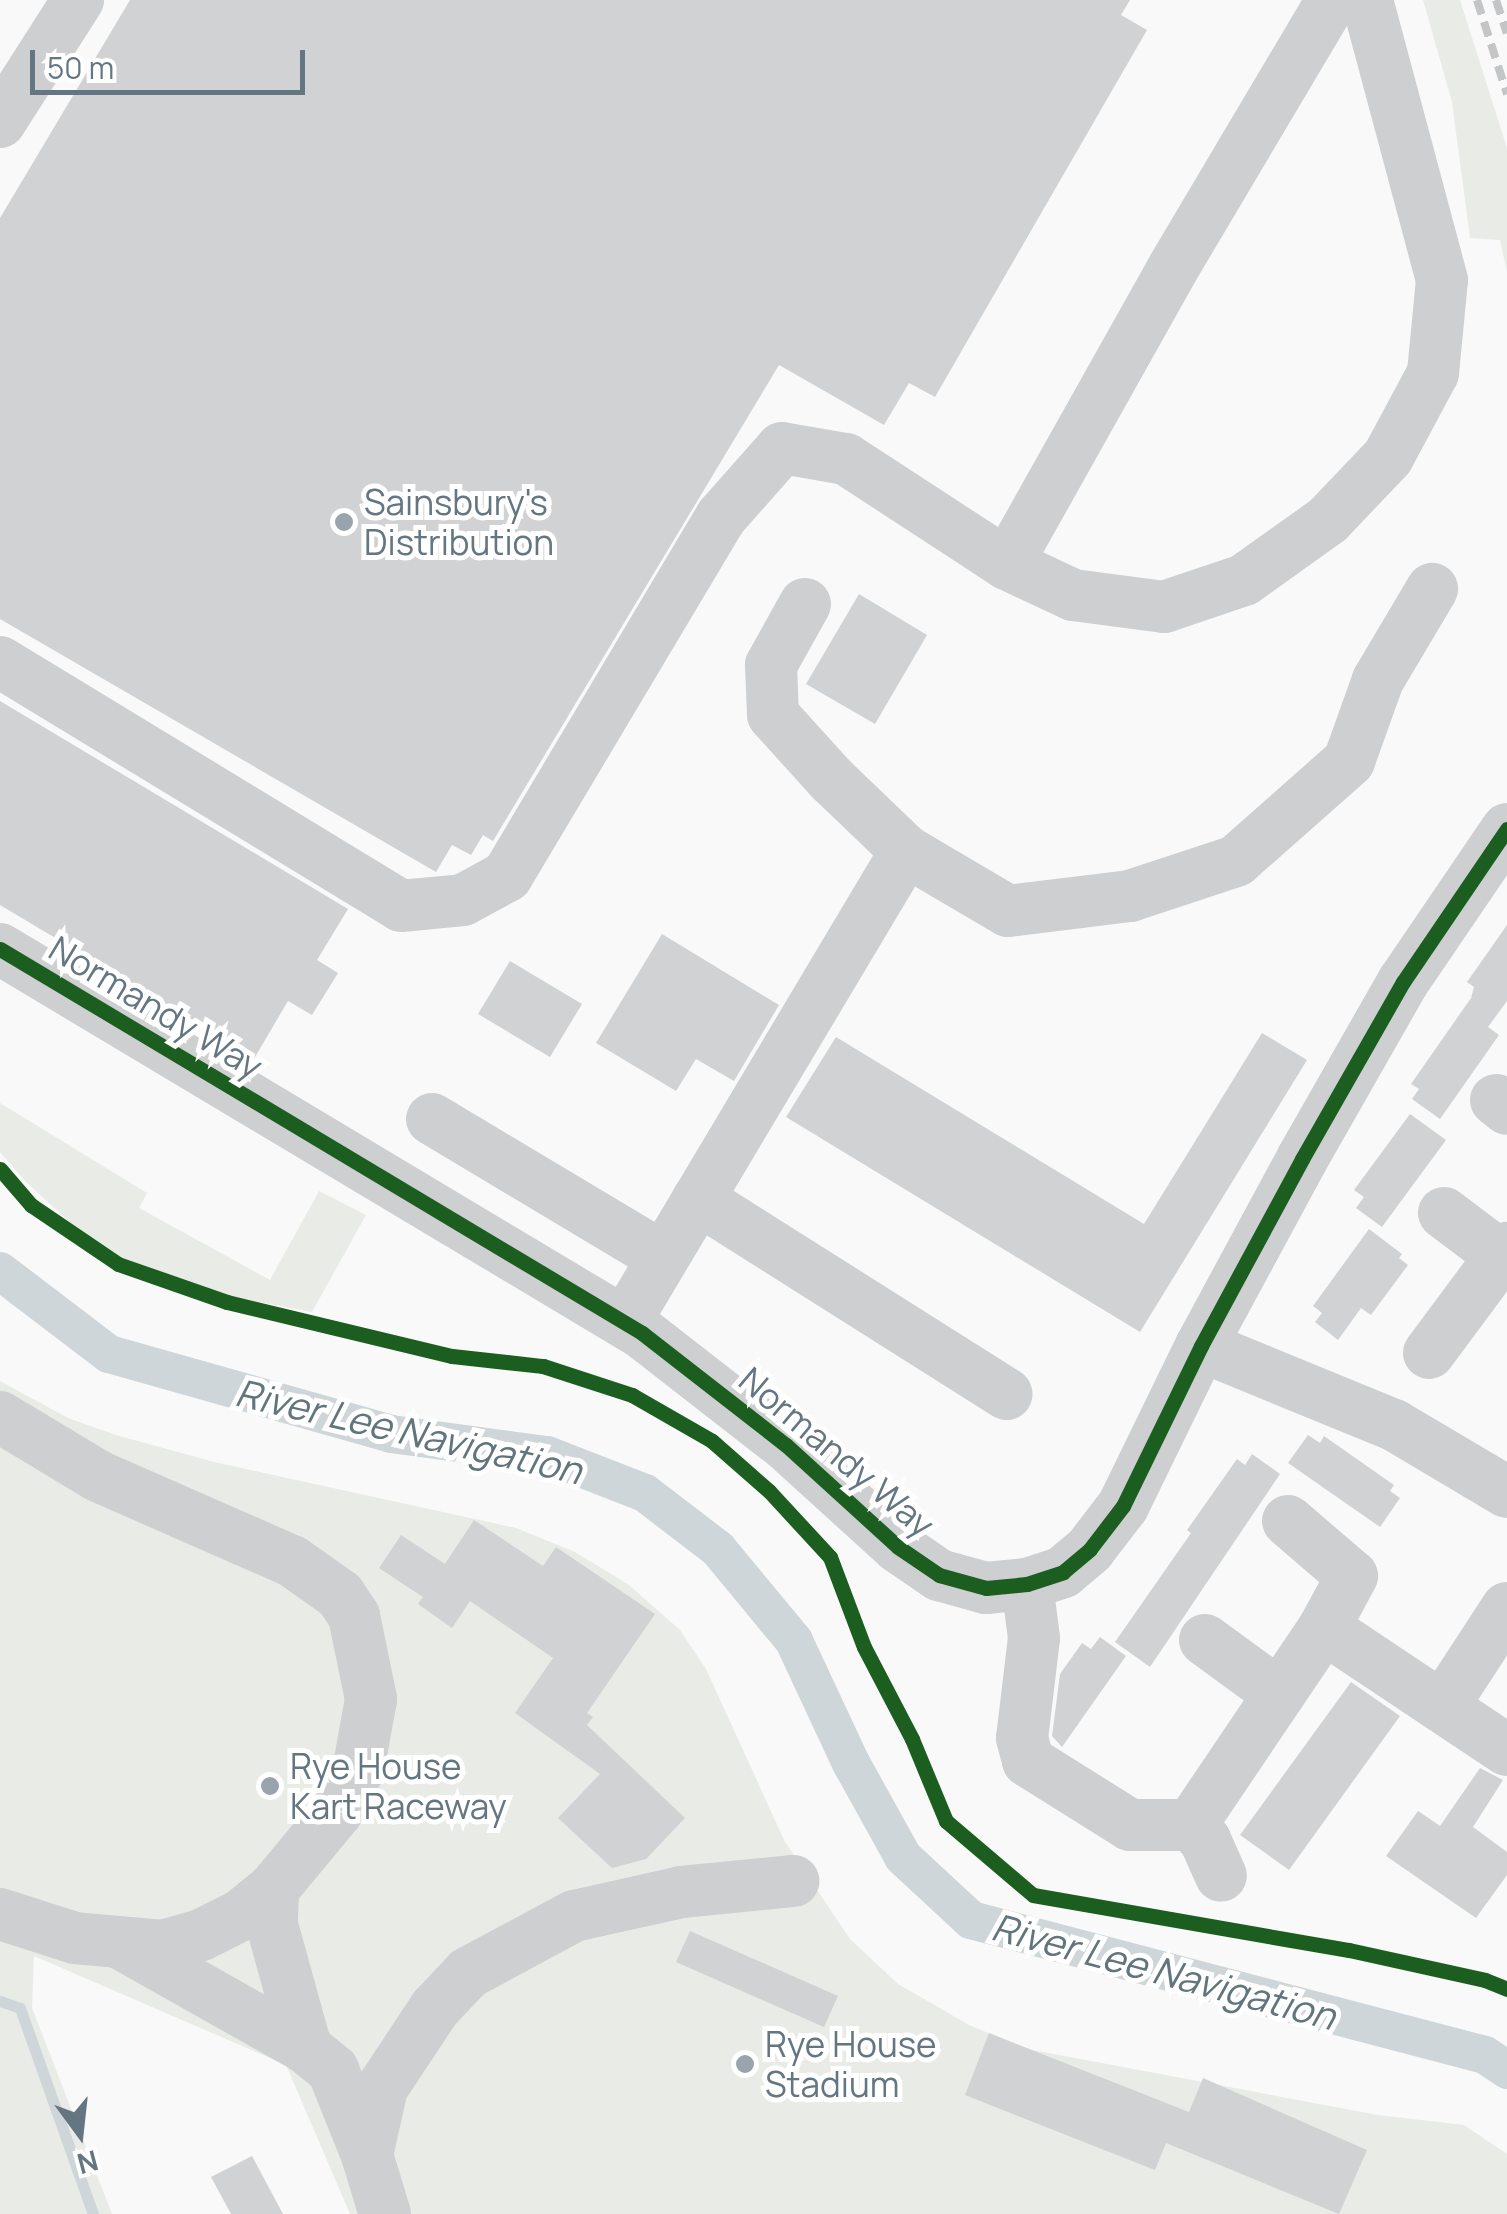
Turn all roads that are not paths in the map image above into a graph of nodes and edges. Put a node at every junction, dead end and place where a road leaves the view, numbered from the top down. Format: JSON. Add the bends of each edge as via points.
{"nodes":[{"id":1,"x":78,"y":0,"type":"edge"},
{"id":2,"x":1332,"y":0,"type":"edge"},
{"id":3,"x":1367,"y":0,"type":"edge"},
{"id":4,"x":0,"y":122,"type":"edge"},
{"id":5,"x":1007,"y":564,"type":"junction"},
{"id":6,"x":1432,"y":589,"type":"dead end"},
{"id":7,"x":805,"y":604,"type":"dead end"},
{"id":8,"x":0,"y":662,"type":"edge"},
{"id":9,"x":1507,"y":829,"type":"edge"},
{"id":10,"x":906,"y":851,"type":"junction"},
{"id":11,"x":0,"y":949,"type":"edge"},
{"id":12,"x":432,"y":1119,"type":"dead end"},
{"id":13,"x":698,"y":1199,"type":"junction"},
{"id":14,"x":1444,"y":1213,"type":"dead end"},
{"id":15,"x":1504,"y":1252,"type":"edge"},
{"id":16,"x":663,"y":1257,"type":"junction"},
{"id":17,"x":625,"y":1322,"type":"junction"},
{"id":18,"x":1201,"y":1346,"type":"junction"},
{"id":19,"x":1429,"y":1352,"type":"dead end"},
{"id":20,"x":1006,"y":1394,"type":"dead end"},
{"id":21,"x":0,"y":1416,"type":"edge"},
{"id":22,"x":1507,"y":1492,"type":"edge"},
{"id":23,"x":1288,"y":1521,"type":"dead end"},
{"id":24,"x":1027,"y":1584,"type":"junction"},
{"id":25,"x":1507,"y":1608,"type":"edge"},
{"id":26,"x":1324,"y":1628,"type":"junction"},
{"id":27,"x":1206,"y":1640,"type":"dead end"},
{"id":28,"x":1279,"y":1694,"type":"junction"},
{"id":29,"x":1443,"y":1706,"type":"junction"},
{"id":30,"x":1507,"y":1750,"type":"edge"},
{"id":31,"x":1191,"y":1825,"type":"junction"},
{"id":32,"x":1221,"y":1876,"type":"dead end"},
{"id":33,"x":792,"y":1882,"type":"dead end"},
{"id":34,"x":272,"y":1889,"type":"junction"},
{"id":35,"x":0,"y":1914,"type":"edge"},
{"id":36,"x":120,"y":1943,"type":"junction"},
{"id":37,"x":306,"y":2048,"type":"junction"},
{"id":38,"x":367,"y":2155,"type":"junction"},
{"id":39,"x":385,"y":2214,"type":"edge"}],
"edges":[{"from":1,"to":4,"type":"street"},
{"from":2,"to":5,"type":"street"},
{"from":3,"to":5,"type":"street","via":[[1442,280],[1433,373],[1388,457],[1328,520],[1244,580],[1164,607],[1073,594]]},
{"from":5,"to":8,"type":"street","via":[[846,459],[782,448],[721,517],[507,876],[464,900],[417,905],[401,906]]},
{"from":6,"to":10,"type":"street","via":[[1378,680],[1349,761],[1236,860],[1130,896],[1008,911]]},
{"from":7,"to":10,"type":"street","via":[[771,666],[773,715]]},
{"from":9,"to":18,"type":"street","name":"Normandy Way","via":[[1403,982]]},
{"from":10,"to":13,"type":"street"},
{"from":11,"to":17,"type":"street","name":"Normandy Way"},
{"from":12,"to":16,"type":"street"},
{"from":13,"to":16,"type":"street"},
{"from":13,"to":20,"type":"street"},
{"from":14,"to":15,"type":"street"},
{"from":15,"to":19,"type":"street"},
{"from":16,"to":17,"type":"street"},
{"from":17,"to":24,"type":"street","name":"Normandy Way","via":[[732,1401],[898,1547],[940,1575],[986,1588]]},
{"from":18,"to":22,"type":"street","via":[[1394,1425]]},
{"from":18,"to":24,"type":"street","name":"Normandy Way","via":[[1123,1506],[1063,1572]]},
{"from":21,"to":34,"type":"street","via":[[98,1476],[292,1561],[340,1595],[354,1616],[371,1699],[358,1771],[337,1812]]},
{"from":23,"to":26,"type":"street","via":[[1352,1576]]},
{"from":24,"to":31,"type":"street","via":[[1034,1638],[1022,1738],[1028,1761],[1130,1825]]},
{"from":25,"to":29,"type":"street"},
{"from":26,"to":28,"type":"street"},
{"from":26,"to":29,"type":"street"},
{"from":27,"to":28,"type":"street"},
{"from":28,"to":31,"type":"street"},
{"from":29,"to":30,"type":"street"},
{"from":31,"to":32,"type":"street"},
{"from":33,"to":38,"type":"street","via":[[681,1892],[574,1916],[468,1973],[424,2023],[382,2088]]},
{"from":34,"to":36,"type":"street","via":[[242,1915],[201,1936],[163,1946]]},
{"from":34,"to":37,"type":"street","via":[[272,1925]]},
{"from":35,"to":36,"type":"street","via":[[75,1938]]},
{"from":36,"to":37,"type":"street"},
{"from":37,"to":38,"type":"street","via":[[333,2070]]},
{"from":38,"to":39,"type":"street"}]}
